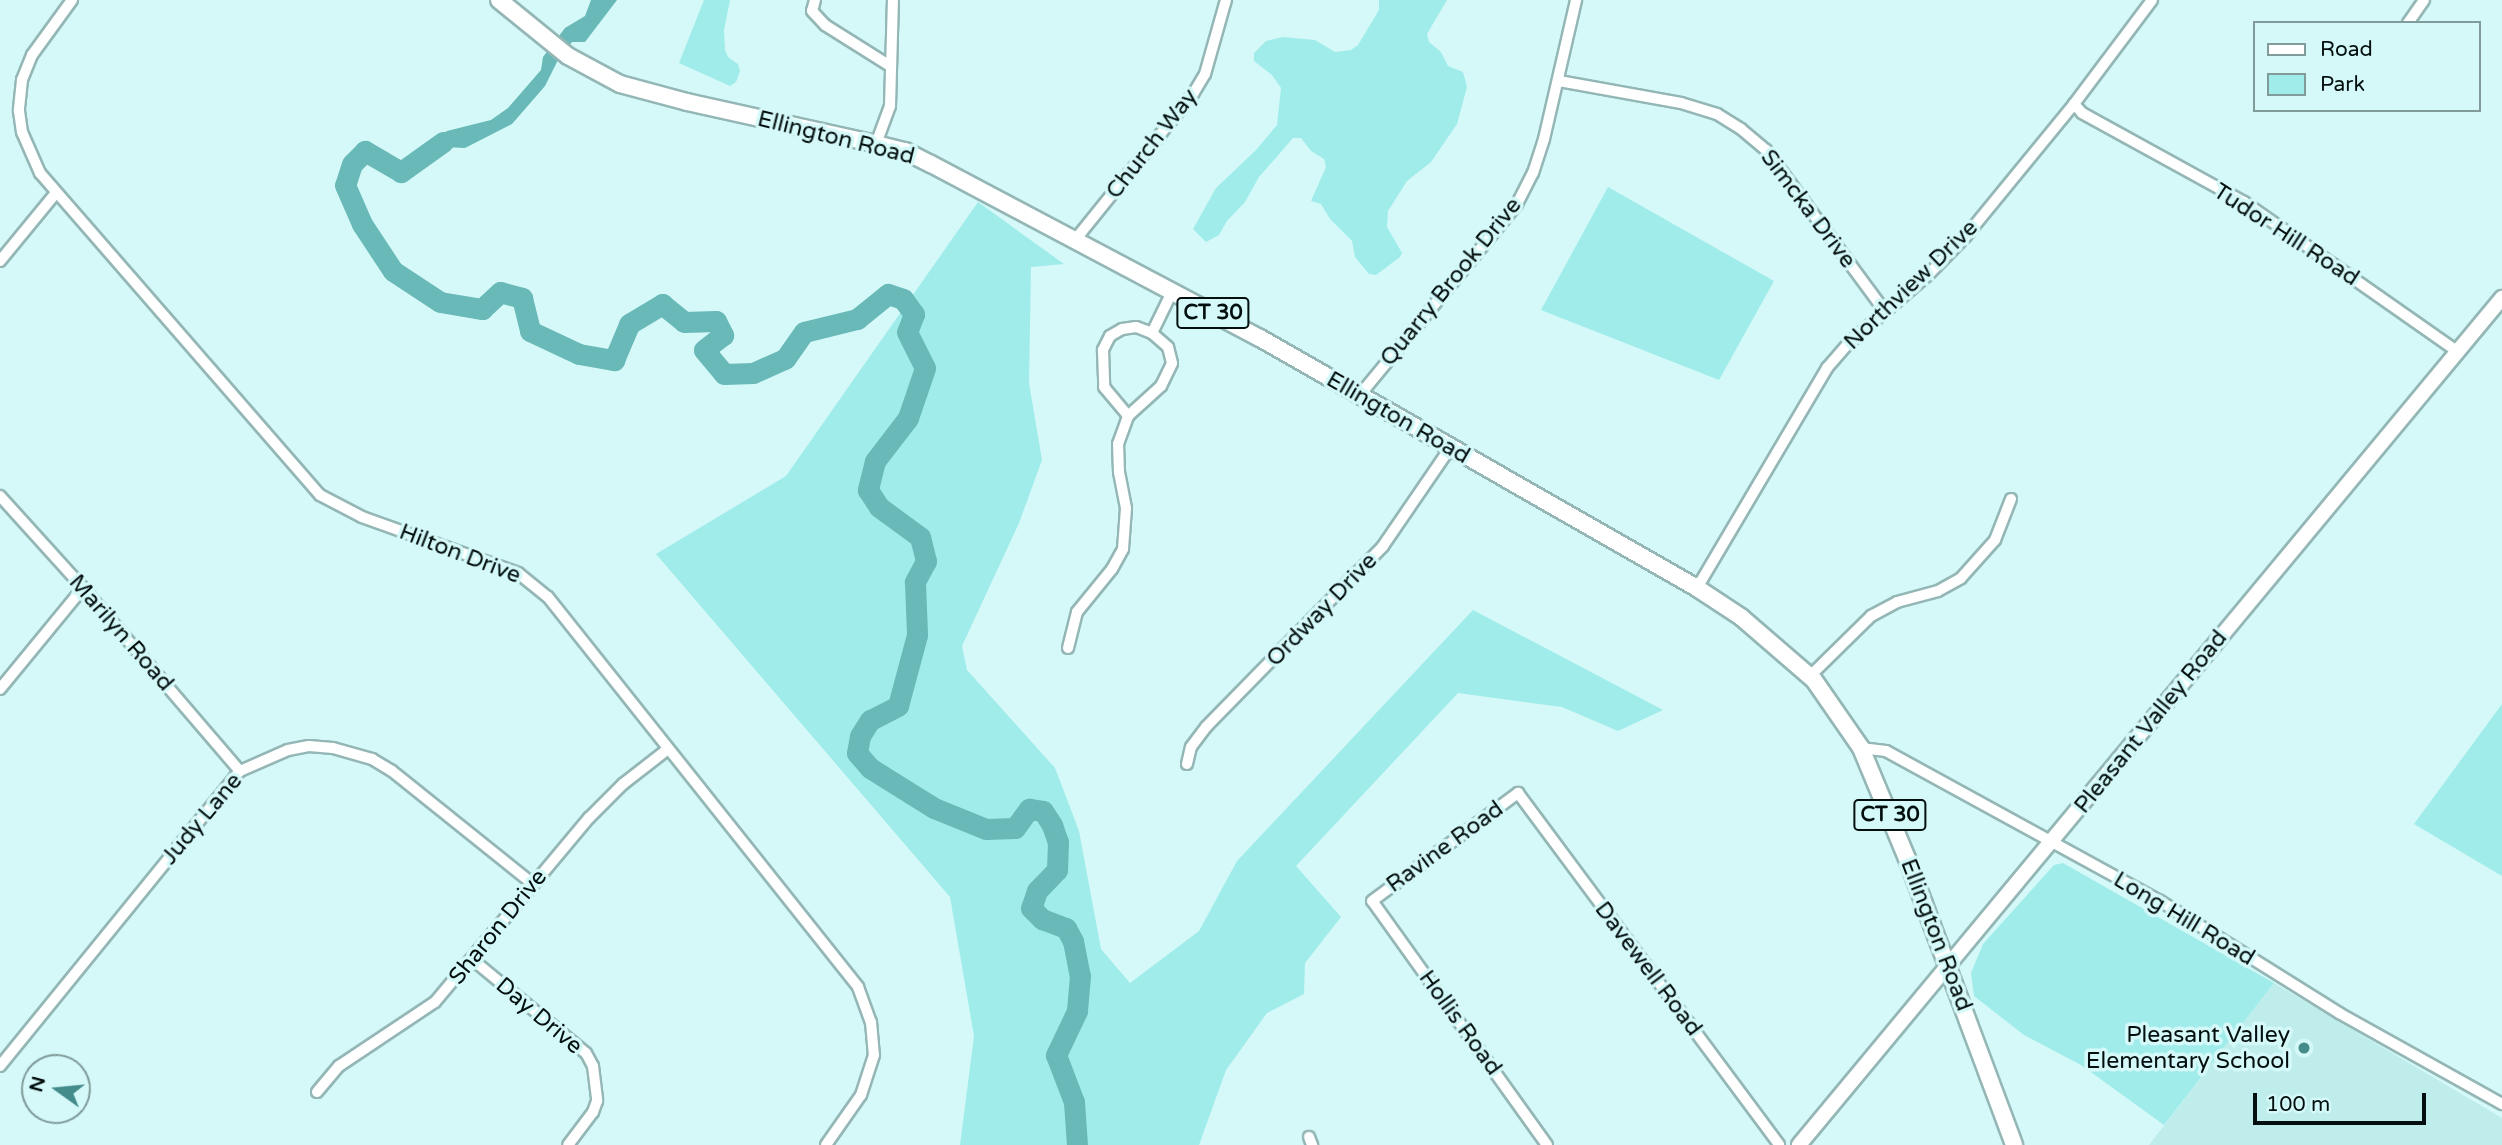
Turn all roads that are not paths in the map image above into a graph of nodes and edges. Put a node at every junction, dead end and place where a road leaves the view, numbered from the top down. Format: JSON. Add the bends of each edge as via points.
{"nodes":[{"id":1,"x":72,"y":0,"type":"edge"},
{"id":2,"x":499,"y":0,"type":"edge"},
{"id":3,"x":815,"y":0,"type":"edge"},
{"id":4,"x":893,"y":0,"type":"edge"},
{"id":5,"x":1226,"y":0,"type":"edge"},
{"id":6,"x":1576,"y":0,"type":"edge"},
{"id":7,"x":2152,"y":0,"type":"edge"},
{"id":8,"x":2424,"y":0,"type":"edge"},
{"id":9,"x":2409,"y":21,"type":"edge"},
{"id":10,"x":890,"y":66,"type":"junction"},
{"id":11,"x":1559,"y":81,"type":"junction"},
{"id":12,"x":2074,"y":104,"type":"junction"},
{"id":13,"x":876,"y":144,"type":"junction"},
{"id":14,"x":55,"y":194,"type":"junction"},
{"id":15,"x":1075,"y":240,"type":"junction"},
{"id":16,"x":0,"y":261,"type":"edge"},
{"id":17,"x":1172,"y":292,"type":"junction"},
{"id":18,"x":2502,"y":298,"type":"edge"},
{"id":19,"x":1884,"y":310,"type":"junction"},
{"id":20,"x":1152,"y":333,"type":"junction"},
{"id":21,"x":2458,"y":352,"type":"junction"},
{"id":22,"x":1359,"y":396,"type":"junction"},
{"id":23,"x":1128,"y":416,"type":"junction"},
{"id":24,"x":1450,"y":448,"type":"junction"},
{"id":25,"x":0,"y":496,"type":"edge"},
{"id":26,"x":2011,"y":499,"type":"dead end"},
{"id":27,"x":83,"y":588,"type":"junction"},
{"id":28,"x":1697,"y":588,"type":"junction"},
{"id":29,"x":1068,"y":649,"type":"dead end"},
{"id":30,"x":1810,"y":676,"type":"junction"},
{"id":31,"x":0,"y":690,"type":"edge"},
{"id":32,"x":1861,"y":748,"type":"junction"},
{"id":33,"x":668,"y":749,"type":"junction"},
{"id":34,"x":1187,"y":764,"type":"dead end"},
{"id":35,"x":240,"y":771,"type":"junction"},
{"id":36,"x":1518,"y":793,"type":"joint"},
{"id":37,"x":2051,"y":843,"type":"junction"},
{"id":38,"x":533,"y":884,"type":"junction"},
{"id":39,"x":1372,"y":901,"type":"joint"},
{"id":40,"x":473,"y":960,"type":"junction"},
{"id":41,"x":1948,"y":965,"type":"junction"},
{"id":42,"x":0,"y":1066,"type":"edge"},
{"id":43,"x":317,"y":1092,"type":"dead end"},
{"id":44,"x":2502,"y":1104,"type":"edge"},
{"id":45,"x":568,"y":1145,"type":"edge"},
{"id":46,"x":827,"y":1145,"type":"edge"},
{"id":47,"x":1547,"y":1145,"type":"edge"},
{"id":48,"x":1779,"y":1145,"type":"edge"},
{"id":49,"x":1799,"y":1145,"type":"edge"},
{"id":50,"x":2014,"y":1145,"type":"edge"}],
"edges":[{"from":1,"to":14,"type":"street","name":"Hilton Drive","via":[[32,55],[20,94],[22,132],[29,153]]},
{"from":2,"to":13,"type":"main road","name":"Ellington Road","number":"CT 30","via":[[568,56],[640,91]]},
{"from":3,"to":10,"type":"street","via":[[812,11],[825,25]]},
{"from":4,"to":10,"type":"street"},
{"from":5,"to":15,"type":"street","name":"Church Way","via":[[1205,74],[1193,94]]},
{"from":6,"to":11,"type":"street","name":"Quarry Brook Drive"},
{"from":7,"to":12,"type":"street","name":"Northview Drive"},
{"from":8,"to":9,"type":"street"},
{"from":10,"to":13,"type":"street","via":[[890,106]]},
{"from":11,"to":19,"type":"street","name":"Simcka Drive","via":[[1681,103],[1717,114],[1741,129],[1766,150]]},
{"from":11,"to":22,"type":"street","name":"Quarry Brook Drive","via":[[1533,173],[1517,204]]},
{"from":12,"to":19,"type":"street","name":"Northview Drive","via":[[1966,236]]},
{"from":12,"to":21,"type":"street","name":"Tudor Hill Road","via":[[2082,113],[2244,202]]},
{"from":13,"to":15,"type":"main road","name":"Ellington Road","number":"CT 30","via":[[905,151]]},
{"from":14,"to":16,"type":"street"},
{"from":14,"to":33,"type":"street","name":"Hilton Drive","via":[[320,495],[351,513],[498,565],[534,583]]},
{"from":15,"to":17,"type":"main road","name":"Ellington Road","number":"CT 30"},
{"from":17,"to":20,"type":"street"},
{"from":17,"to":22,"type":"main road","name":"Ellington Road","number":"CT 30"},
{"from":18,"to":21,"type":"main road","name":"Pleasant Valley Road"},
{"from":19,"to":28,"type":"street","name":"Northview Drive","via":[[1827,368]]},
{"from":20,"to":23,"type":"street","via":[[1168,347],[1172,363],[1161,386]]},
{"from":20,"to":23,"type":"street","via":[[1136,327],[1122,329],[1110,336],[1103,350],[1104,387]]},
{"from":21,"to":37,"type":"main road","name":"Pleasant Valley Road"},
{"from":22,"to":24,"type":"main road","name":"Ellington Road","number":"CT 30"},
{"from":23,"to":29,"type":"street","via":[[1118,444],[1126,508],[1123,549],[1077,612]]},
{"from":24,"to":28,"type":"main road","name":"Ellington Road","number":"CT 30"},
{"from":24,"to":34,"type":"street","name":"Ordway Drive","via":[[1383,546],[1206,727],[1191,747]]},
{"from":25,"to":27,"type":"street","name":"Marilyn Road"},
{"from":26,"to":30,"type":"street","via":[[1995,540],[1961,578],[1871,616]]},
{"from":27,"to":31,"type":"street"},
{"from":27,"to":35,"type":"street","name":"Marilyn Road"},
{"from":28,"to":30,"type":"main road","name":"Ellington Road","number":"CT 30","via":[[1741,617]]},
{"from":30,"to":32,"type":"main road","name":"Ellington Road","number":"CT 30"},
{"from":32,"to":37,"type":"street","name":"Long Hill Road","via":[[1886,751]]},
{"from":32,"to":41,"type":"main road","name":"Ellington Road","number":"CT 30"},
{"from":33,"to":38,"type":"street","name":"Sharon Drive","via":[[605,800]]},
{"from":33,"to":46,"type":"street","name":"Hilton Drive","via":[[844,967],[865,1004],[874,1038],[871,1073]]},
{"from":35,"to":38,"type":"street","name":"Judy Lane","via":[[309,746],[356,752],[392,771]]},
{"from":35,"to":42,"type":"street","name":"Judy Lane"},
{"from":36,"to":39,"type":"street","name":"Ravine Road"},
{"from":36,"to":48,"type":"street","name":"Davewell Road"},
{"from":37,"to":41,"type":"main road","name":"Pleasant Valley Road"},
{"from":37,"to":44,"type":"street","name":"Long Hill Road","via":[[2160,901],[2339,1013]]},
{"from":38,"to":40,"type":"street","name":"Sharon Drive"},
{"from":39,"to":47,"type":"street","name":"Hollis Road"},
{"from":40,"to":43,"type":"street","name":"Sharon Drive","via":[[435,1002],[339,1066]]},
{"from":40,"to":45,"type":"street","name":"Day Drive","via":[[586,1054],[596,1077],[597,1101]]},
{"from":41,"to":49,"type":"main road","name":"Pleasant Valley Road"},
{"from":41,"to":50,"type":"main road","name":"Ellington Road","number":"CT 30"}]}
